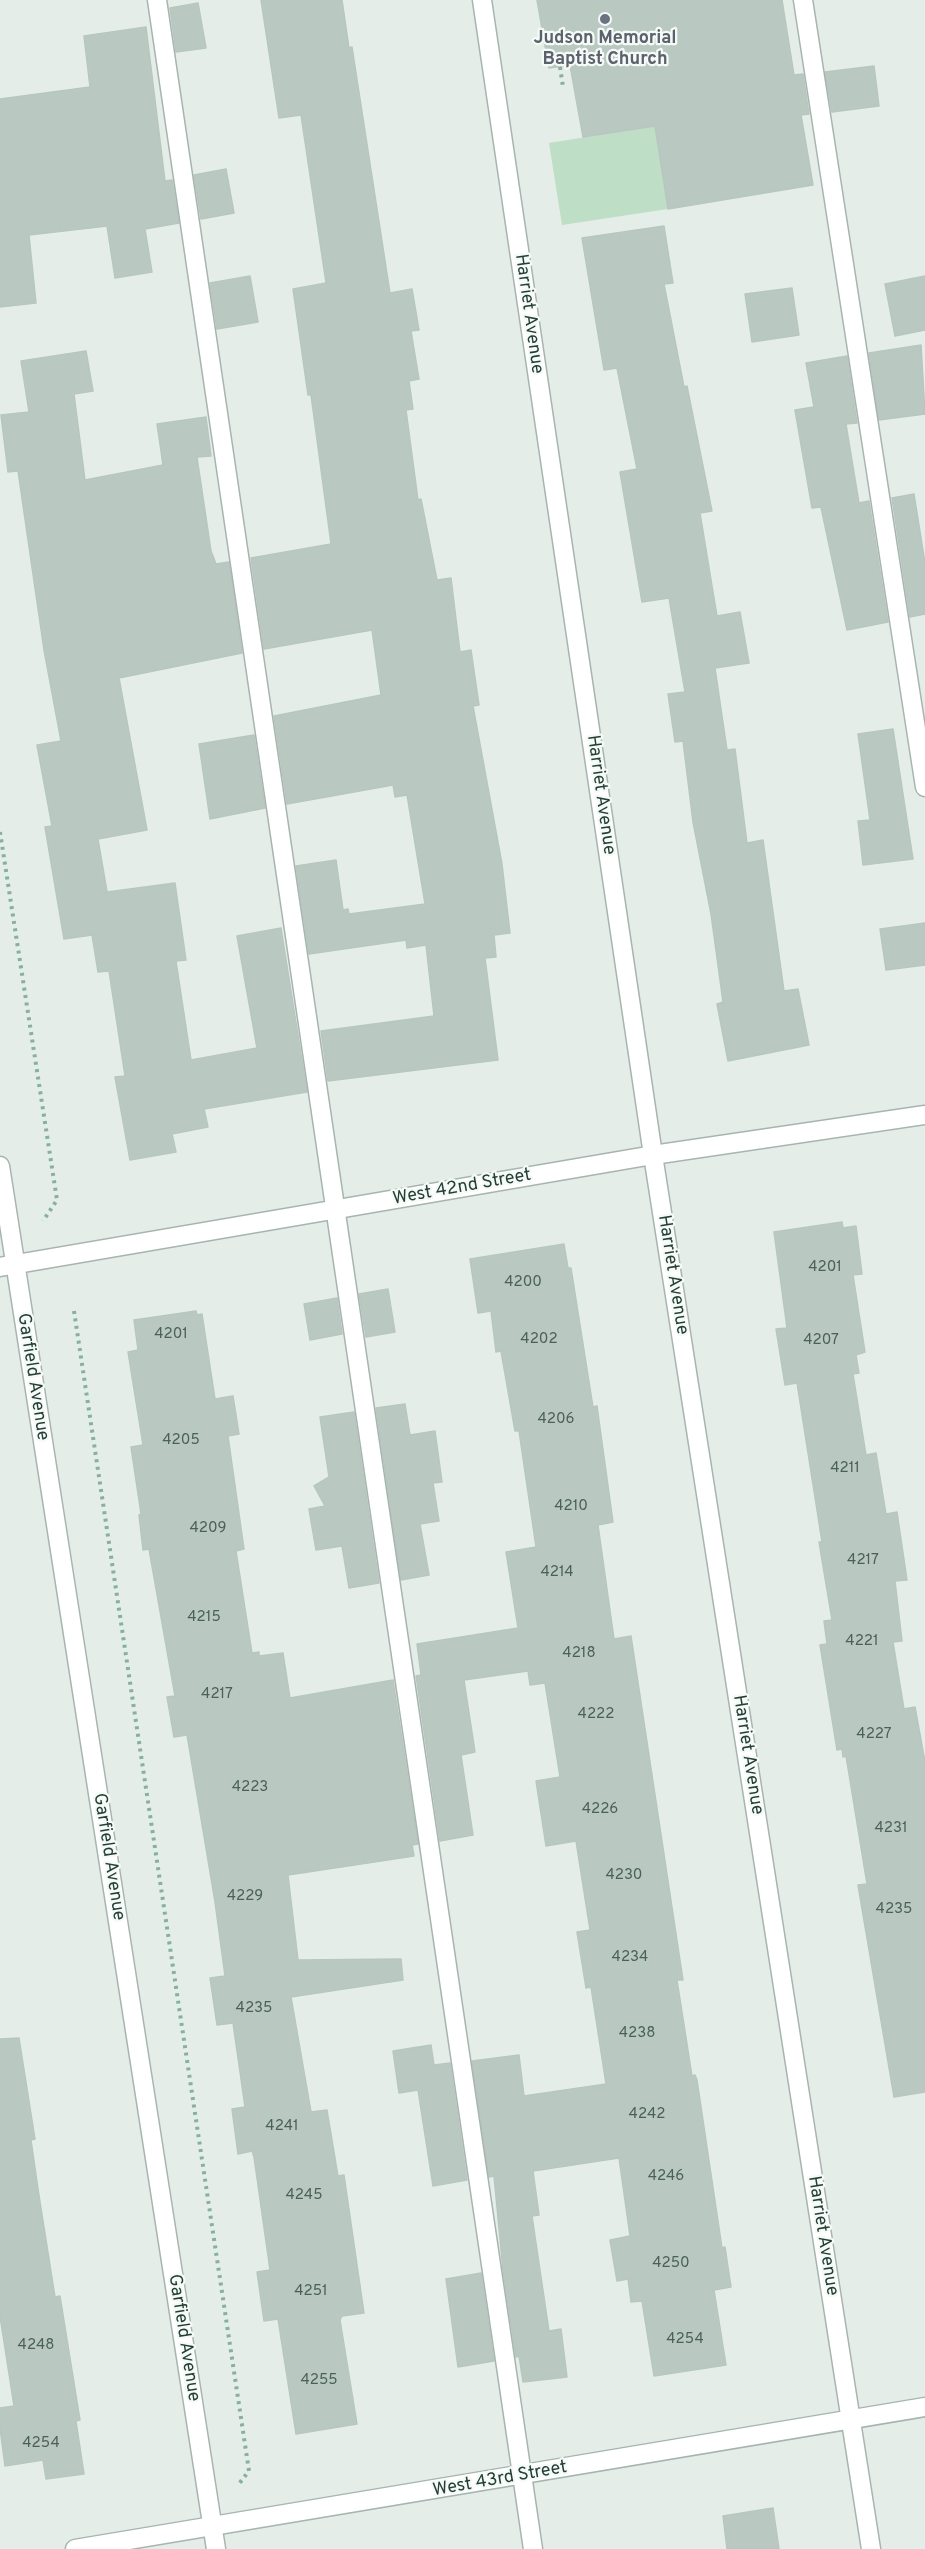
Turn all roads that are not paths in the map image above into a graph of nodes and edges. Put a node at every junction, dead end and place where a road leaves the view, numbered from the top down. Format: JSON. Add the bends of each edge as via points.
{"nodes":[{"id":1,"x":158,"y":0,"type":"edge"},
{"id":2,"x":482,"y":0,"type":"edge"},
{"id":3,"x":803,"y":0,"type":"edge"},
{"id":4,"x":925,"y":787,"type":"edge"},
{"id":5,"x":925,"y":1115,"type":"edge"},
{"id":6,"x":653,"y":1155,"type":"junction"},
{"id":7,"x":0,"y":1166,"type":"edge"},
{"id":8,"x":335,"y":1210,"type":"junction"},
{"id":9,"x":7,"y":1266,"type":"edge"},
{"id":10,"x":925,"y":2408,"type":"edge"},
{"id":11,"x":851,"y":2420,"type":"junction"},
{"id":12,"x":522,"y":2476,"type":"junction"},
{"id":13,"x":213,"y":2528,"type":"junction"},
{"id":14,"x":75,"y":2549,"type":"edge"},
{"id":15,"x":216,"y":2549,"type":"edge"},
{"id":16,"x":533,"y":2549,"type":"edge"},
{"id":17,"x":871,"y":2549,"type":"edge"}],
"edges":[{"from":1,"to":8,"type":"street"},
{"from":2,"to":6,"type":"street","name":"Harriet Avenue"},
{"from":3,"to":4,"type":"street"},
{"from":5,"to":6,"type":"street","name":"West 42nd Street"},
{"from":6,"to":8,"type":"street","name":"West 42nd Street"},
{"from":6,"to":11,"type":"street","name":"Harriet Avenue"},
{"from":7,"to":9,"type":"street","name":"Garfield Avenue"},
{"from":8,"to":9,"type":"street","name":"West 42nd Street"},
{"from":8,"to":12,"type":"street"},
{"from":9,"to":13,"type":"street","name":"Garfield Avenue"},
{"from":10,"to":11,"type":"street","name":"West 43rd Street"},
{"from":11,"to":12,"type":"street","name":"West 43rd Street"},
{"from":11,"to":17,"type":"street","name":"Harriet Avenue"},
{"from":12,"to":13,"type":"street","name":"West 43rd Street"},
{"from":12,"to":16,"type":"street"},
{"from":13,"to":14,"type":"street","name":"West 43rd Street"},
{"from":13,"to":15,"type":"street","name":"Garfield Avenue"}]}
